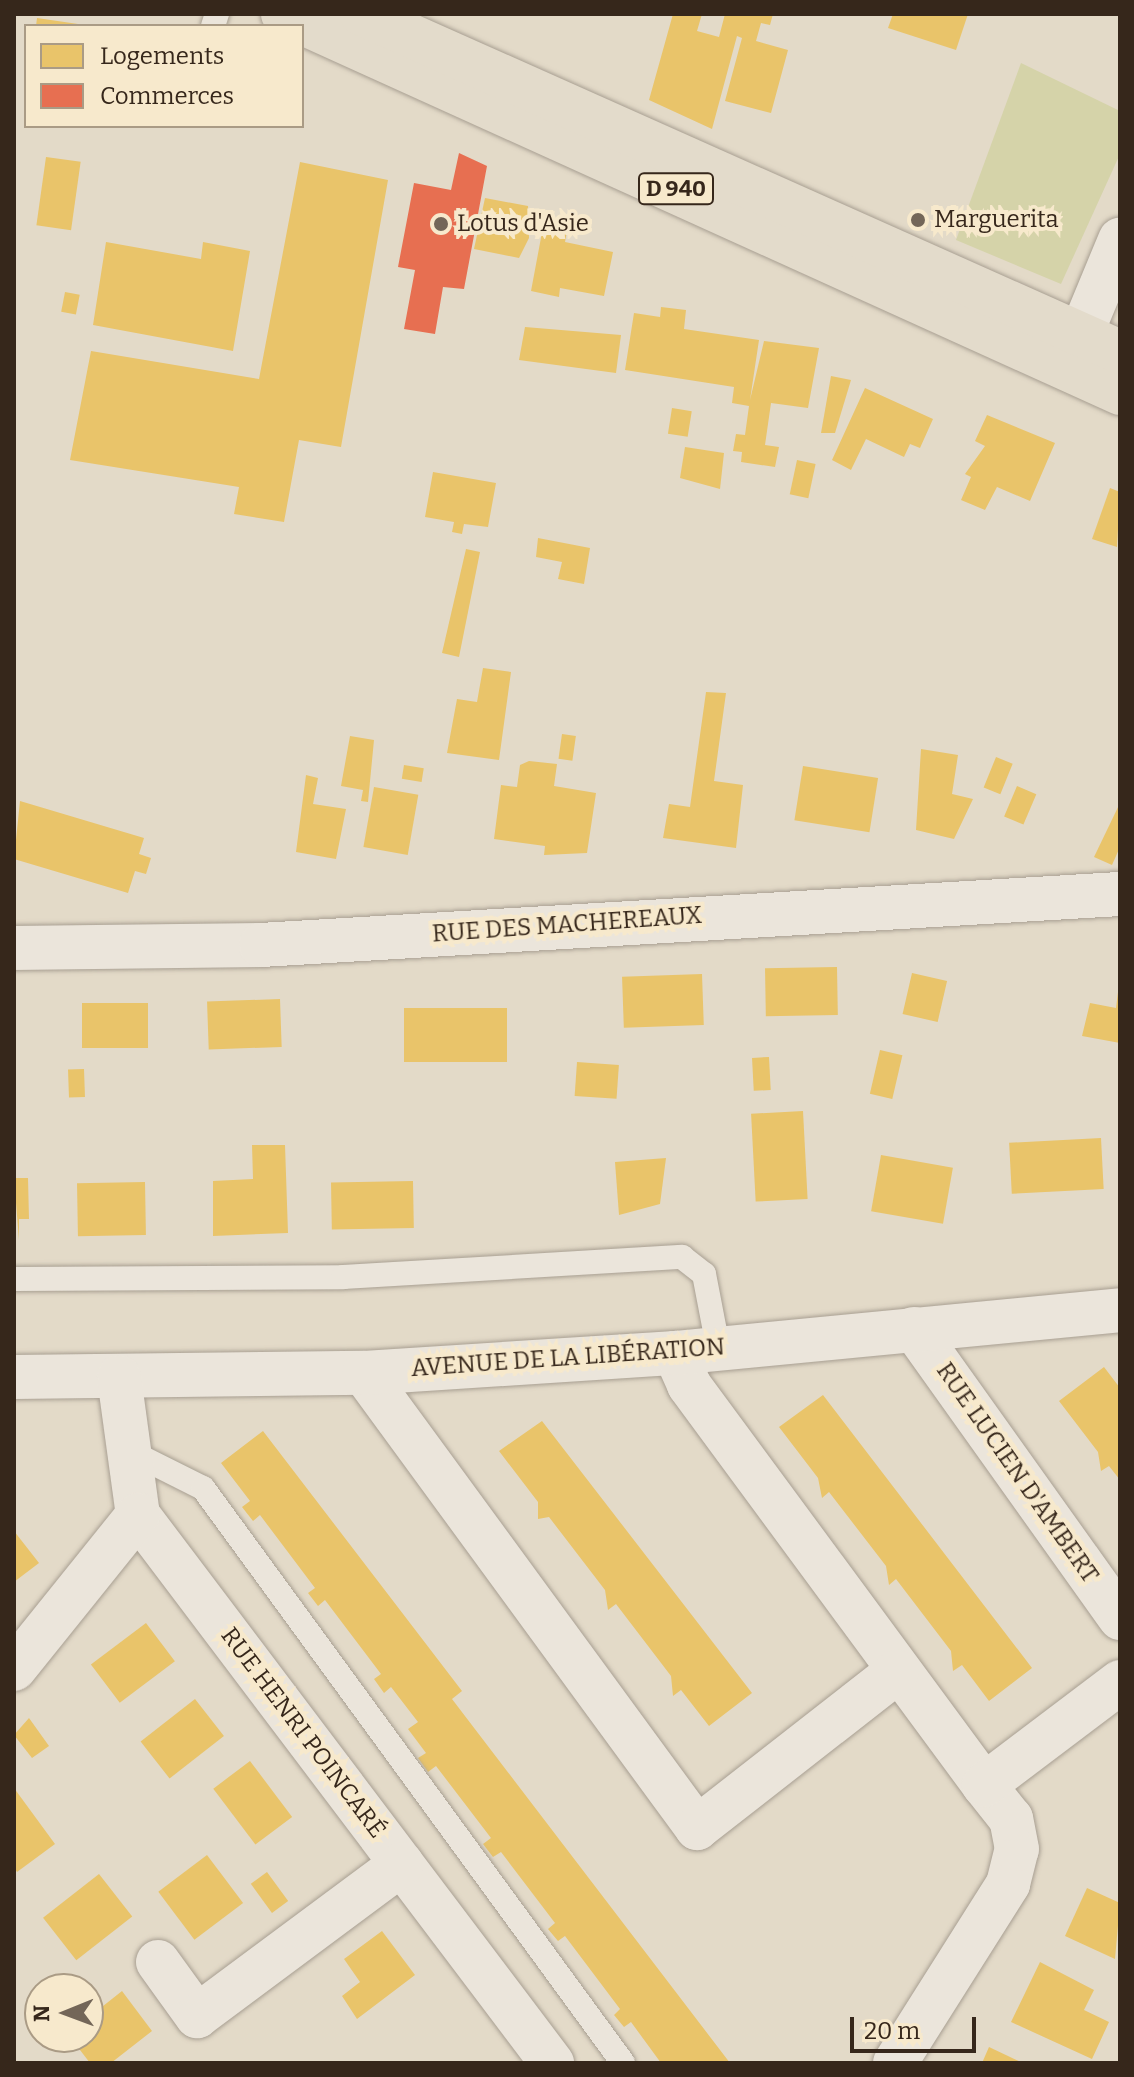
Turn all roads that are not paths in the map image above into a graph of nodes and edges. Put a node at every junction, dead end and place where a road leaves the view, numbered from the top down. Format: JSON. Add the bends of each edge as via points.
{"nodes":[{"id":1,"x":283,"y":14,"type":"edge"},
{"id":2,"x":362,"y":14,"type":"edge"},
{"id":3,"x":1120,"y":240,"type":"edge"},
{"id":4,"x":1074,"y":351,"type":"junction"},
{"id":5,"x":1120,"y":352,"type":"edge"},
{"id":6,"x":1120,"y":393,"type":"edge"},
{"id":7,"x":1120,"y":894,"type":"edge"},
{"id":8,"x":14,"y":948,"type":"edge"},
{"id":9,"x":14,"y":1279,"type":"edge"},
{"id":10,"x":1120,"y":1310,"type":"edge"},
{"id":11,"x":914,"y":1329,"type":"junction"},
{"id":12,"x":718,"y":1347,"type":"junction"},
{"id":13,"x":675,"y":1353,"type":"junction"},
{"id":14,"x":364,"y":1373,"type":"junction"},
{"id":15,"x":14,"y":1377,"type":"edge"},
{"id":16,"x":119,"y":1377,"type":"junction"},
{"id":17,"x":125,"y":1448,"type":"junction"},
{"id":18,"x":186,"y":1482,"type":"junction"},
{"id":19,"x":138,"y":1515,"type":"junction"},
{"id":20,"x":1120,"y":1618,"type":"edge"},
{"id":21,"x":14,"y":1669,"type":"edge"},
{"id":22,"x":897,"y":1672,"type":"junction"},
{"id":23,"x":1120,"y":1682,"type":"edge"},
{"id":24,"x":984,"y":1785,"type":"junction"},
{"id":25,"x":402,"y":1864,"type":"junction"},
{"id":26,"x":158,"y":1962,"type":"dead end"},
{"id":27,"x":552,"y":2063,"type":"edge"},
{"id":28,"x":623,"y":2063,"type":"edge"},
{"id":29,"x":895,"y":2063,"type":"edge"}],
"edges":[{"from":1,"to":4,"type":"main road","number":"D 940"},
{"from":2,"to":4,"type":"main road","number":"D 940"},
{"from":3,"to":4,"type":"street"},
{"from":4,"to":5,"type":"main road","number":"D 940"},
{"from":4,"to":6,"type":"main road","number":"D 940"},
{"from":7,"to":8,"type":"street","name":"RUE DES MACHEREAUX","via":[[261,945]]},
{"from":9,"to":12,"type":"lane","via":[[343,1277],[682,1257],[704,1274]]},
{"from":10,"to":11,"type":"street","name":"AVENUE DE LA LIBÉRATION"},
{"from":11,"to":12,"type":"street","name":"AVENUE DE LA LIBÉRATION"},
{"from":11,"to":20,"type":"street","name":"RUE LUCIEN D'AMBERT"},
{"from":12,"to":13,"type":"street","name":"AVENUE DE LA LIBÉRATION"},
{"from":13,"to":14,"type":"street","name":"AVENUE DE LA LIBÉRATION"},
{"from":13,"to":22,"type":"street","via":[[689,1385]]},
{"from":14,"to":16,"type":"street","name":"AVENUE DE LA LIBÉRATION"},
{"from":14,"to":22,"type":"street","via":[[697,1828]]},
{"from":15,"to":16,"type":"street","name":"AVENUE DE LA LIBÉRATION"},
{"from":16,"to":17,"type":"street","name":"RUE HENRI POINCARÉ"},
{"from":17,"to":18,"type":"lane"},
{"from":17,"to":19,"type":"street","name":"RUE HENRI POINCARÉ"},
{"from":18,"to":19,"type":"lane"},
{"from":18,"to":28,"type":"lane","via":[[203,1488]]},
{"from":19,"to":21,"type":"street"},
{"from":19,"to":25,"type":"street","name":"RUE HENRI POINCARÉ"},
{"from":22,"to":24,"type":"street"},
{"from":23,"to":24,"type":"street"},
{"from":24,"to":29,"type":"street","via":[[1011,1819],[1017,1849],[1008,1884]]},
{"from":25,"to":26,"type":"street","via":[[197,2016]]},
{"from":25,"to":27,"type":"street","name":"RUE HENRI POINCARÉ"}]}
